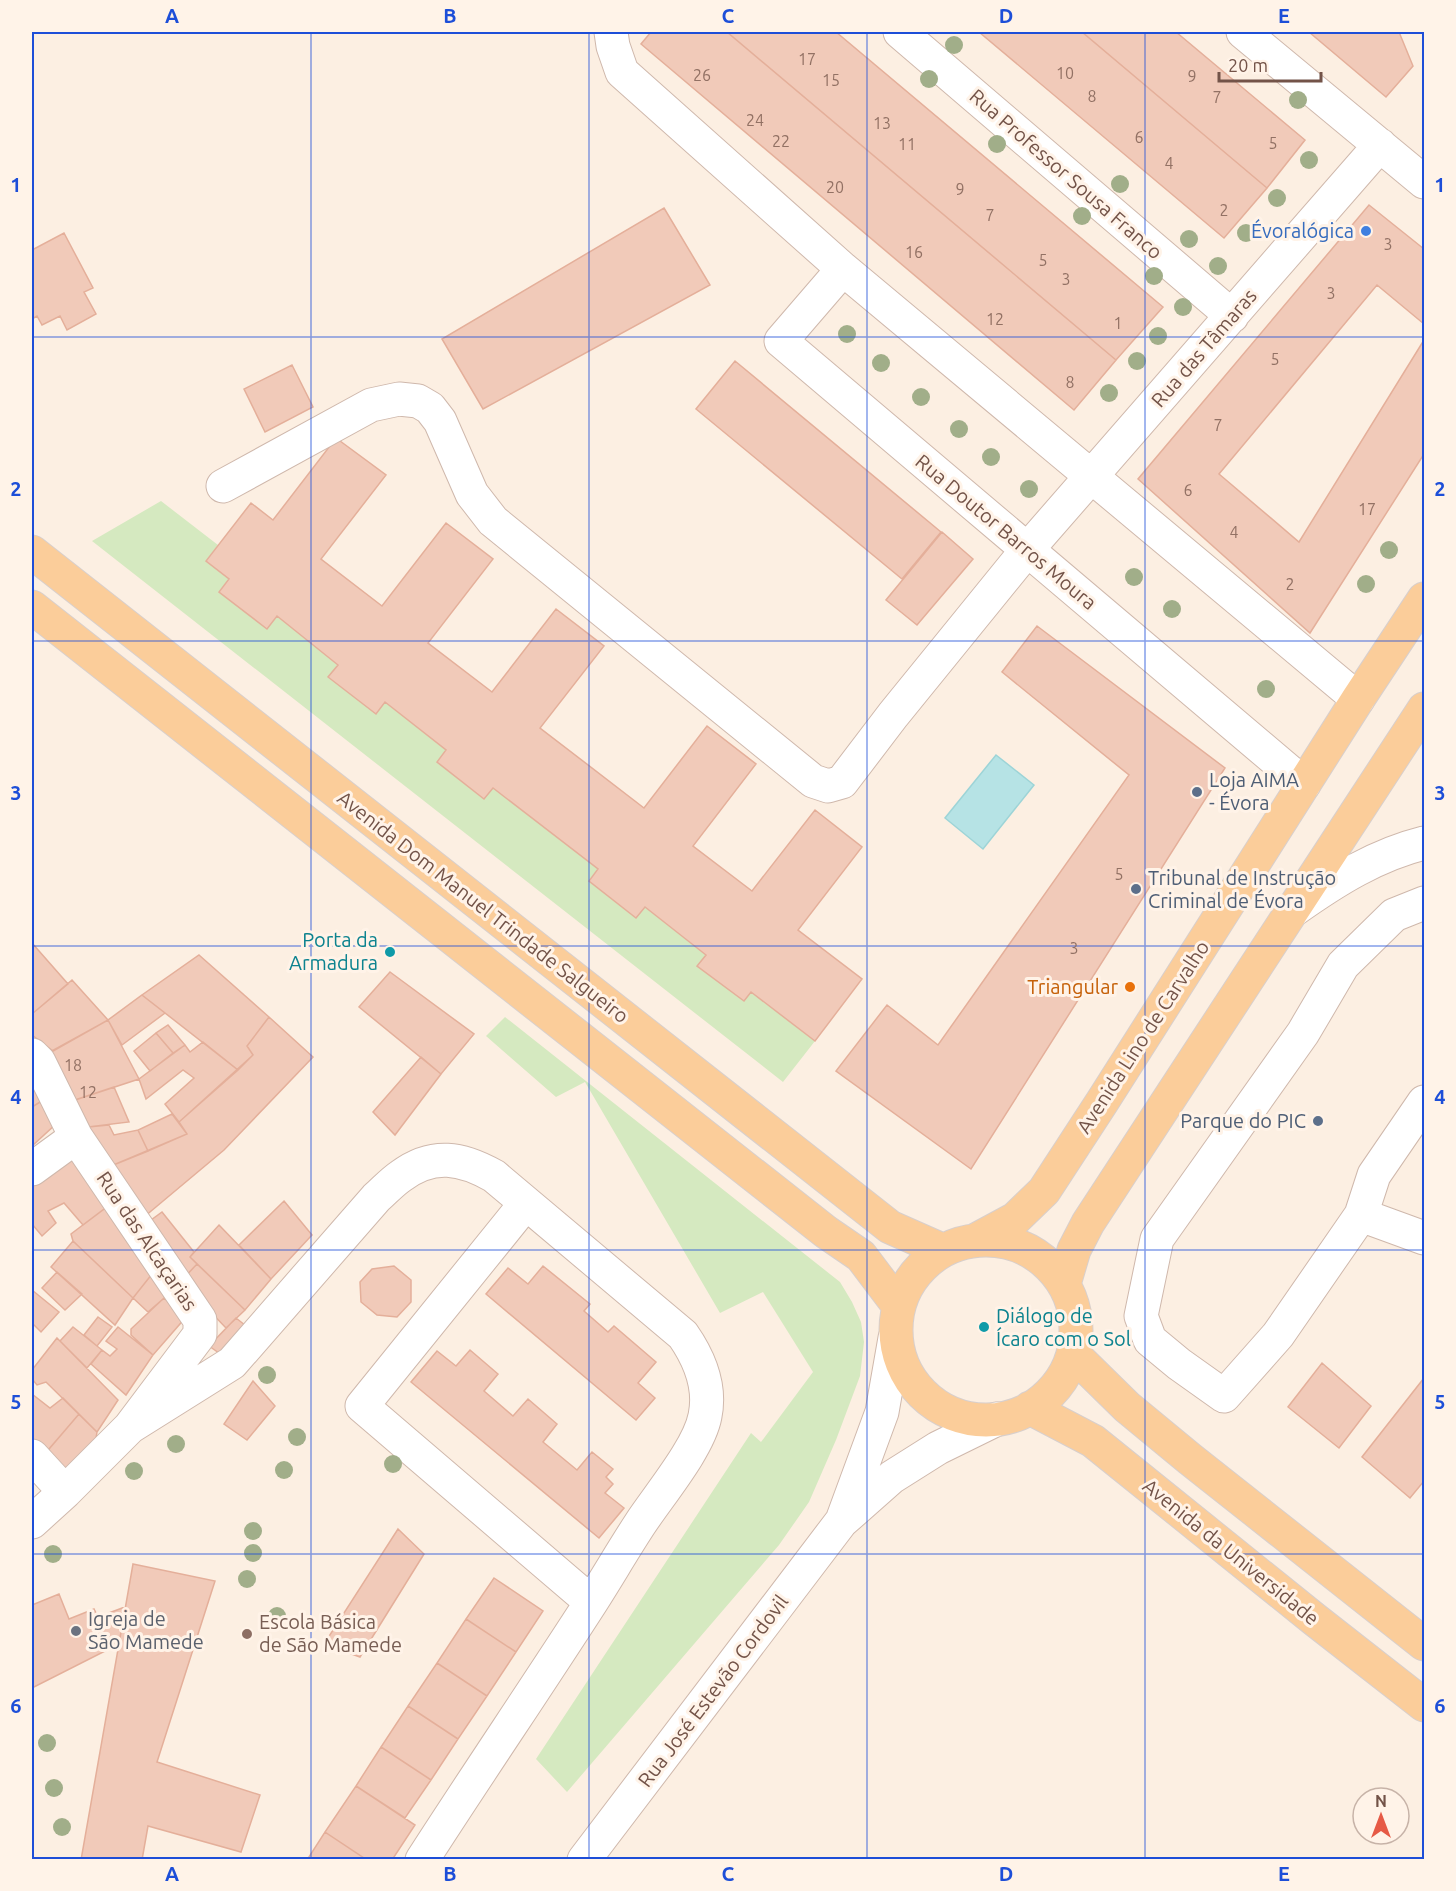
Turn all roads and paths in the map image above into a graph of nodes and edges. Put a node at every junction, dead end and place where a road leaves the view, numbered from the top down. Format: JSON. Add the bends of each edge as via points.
{"nodes":[{"id":1,"x":611,"y":32,"type":"edge"},
{"id":2,"x":900,"y":32,"type":"edge"},
{"id":3,"x":1253,"y":35,"type":"edge"},
{"id":4,"x":1380,"y":145,"type":"junction"},
{"id":5,"x":1425,"y":182,"type":"edge"},
{"id":6,"x":843,"y":269,"type":"junction"},
{"id":7,"x":1232,"y":316,"type":"junction"},
{"id":8,"x":1091,"y":478,"type":"junction"},
{"id":9,"x":223,"y":486,"type":"dead end"},
{"id":10,"x":1028,"y":550,"type":"junction"},
{"id":11,"x":32,"y":552,"type":"edge"},
{"id":12,"x":1425,"y":599,"type":"edge"},
{"id":13,"x":32,"y":607,"type":"edge"},
{"id":14,"x":1358,"y":699,"type":"junction"},
{"id":15,"x":1425,"y":709,"type":"edge"},
{"id":16,"x":1304,"y":784,"type":"junction"},
{"id":17,"x":1425,"y":843,"type":"edge"},
{"id":18,"x":1425,"y":903,"type":"edge"},
{"id":19,"x":1294,"y":909,"type":"junction"},
{"id":20,"x":32,"y":1055,"type":"edge"},
{"id":21,"x":1425,"y":1102,"type":"edge"},
{"id":22,"x":76,"y":1137,"type":"junction"},
{"id":23,"x":32,"y":1169,"type":"edge"},
{"id":24,"x":526,"y":1203,"type":"junction"},
{"id":25,"x":1361,"y":1215,"type":"junction"},
{"id":26,"x":1425,"y":1238,"type":"edge"},
{"id":27,"x":976,"y":1240,"type":"junction"},
{"id":28,"x":942,"y":1251,"type":"junction"},
{"id":29,"x":1064,"y":1284,"type":"junction"},
{"id":30,"x":898,"y":1305,"type":"junction"},
{"id":31,"x":895,"y":1338,"type":"junction"},
{"id":32,"x":1073,"y":1354,"type":"junction"},
{"id":33,"x":1030,"y":1408,"type":"junction"},
{"id":34,"x":997,"y":1419,"type":"junction"},
{"id":35,"x":130,"y":1427,"type":"junction"},
{"id":36,"x":32,"y":1456,"type":"edge"},
{"id":37,"x":65,"y":1492,"type":"junction"},
{"id":38,"x":32,"y":1522,"type":"edge"},
{"id":39,"x":841,"y":1522,"type":"junction"},
{"id":40,"x":591,"y":1602,"type":"junction"},
{"id":41,"x":1425,"y":1644,"type":"edge"},
{"id":42,"x":1425,"y":1705,"type":"edge"},
{"id":43,"x":422,"y":1860,"type":"edge"},
{"id":44,"x":585,"y":1860,"type":"edge"}],
"edges":[{"from":1,"to":6,"type":"street","via":[[622,72]]},
{"from":2,"to":7,"type":"street","name":"Rua Professor Sousa Franco"},
{"from":3,"to":4,"type":"street"},
{"from":4,"to":5,"type":"street"},
{"from":4,"to":7,"type":"street","name":"Rua das Tâmaras"},
{"from":6,"to":8,"type":"street"},
{"from":6,"to":10,"type":"street","name":"Rua Doutor Barros Moura","via":[[781,341]]},
{"from":7,"to":8,"type":"street","name":"Rua das Tâmaras"},
{"from":8,"to":10,"type":"street","name":"Rua das Tâmaras"},
{"from":8,"to":14,"type":"street"},
{"from":9,"to":10,"type":"street","name":"Rua das Tâmaras","via":[[371,405],[399,399],[418,401],[440,421],[472,494],[493,521],[813,782],[828,786],[842,782]]},
{"from":10,"to":16,"type":"street","name":"Rua Doutor Barros Moura"},
{"from":11,"to":28,"type":"main road","name":"Avenida Dom Manuel Trindade Salgueiro","via":[[890,1227]]},
{"from":12,"to":14,"type":"main road","name":"Avenida Lino de Carvalho"},
{"from":13,"to":30,"type":"main road","via":[[861,1256]]},
{"from":14,"to":16,"type":"main road","name":"Avenida Lino de Carvalho"},
{"from":15,"to":19,"type":"main road"},
{"from":16,"to":27,"type":"main road","name":"Avenida Lino de Carvalho","via":[[1044,1191],[1015,1219]]},
{"from":17,"to":19,"type":"street","via":[[1366,864]]},
{"from":18,"to":25,"type":"street","via":[[1394,915],[1343,965],[1303,1033],[1157,1239],[1141,1316],[1150,1340],[1224,1396],[1278,1335]]},
{"from":19,"to":29,"type":"main road","via":[[1088,1223],[1074,1250]]},
{"from":20,"to":22,"type":"street","name":"Rua das Alcaçarias"},
{"from":21,"to":25,"type":"street","via":[[1374,1175]]},
{"from":22,"to":23,"type":"street"},
{"from":22,"to":35,"type":"street","name":"Rua das Alcaçarias","via":[[200,1320],[200,1334]]},
{"from":24,"to":35,"type":"street","via":[[494,1176],[459,1160],[437,1160],[402,1175],[376,1198],[232,1363]]},
{"from":24,"to":40,"type":"street","via":[[682,1335],[700,1363],[704,1380],[706,1414],[692,1447]]},
{"from":24,"to":40,"type":"street","via":[[362,1406]]},
{"from":25,"to":26,"type":"street"},
{"from":27,"to":28,"type":"main road"},
{"from":27,"to":29,"type":"main road","via":[[1002,1241],[1027,1249],[1048,1264]]},
{"from":28,"to":30,"type":"main road","via":[[908,1283]]},
{"from":29,"to":32,"type":"main road","via":[[1074,1306]]},
{"from":30,"to":31,"type":"main road"},
{"from":31,"to":34,"type":"main road","via":[[902,1366],[918,1390],[941,1408],[968,1419]]},
{"from":31,"to":39,"type":"street","name":"Rua José Estevão Cordovil","via":[[882,1412]]},
{"from":32,"to":33,"type":"main road","via":[[1064,1376]]},
{"from":32,"to":41,"type":"main road","via":[[1127,1407],[1190,1459]]},
{"from":33,"to":34,"type":"main road"},
{"from":33,"to":42,"type":"main road","name":"Avenida da Universidade","via":[[1093,1441]]},
{"from":34,"to":39,"type":"street","name":"Rua José Estevão Cordovil","via":[[938,1448],[892,1477]]},
{"from":35,"to":37,"type":"street","name":"Rua das Alcaçarias"},
{"from":36,"to":37,"type":"street"},
{"from":37,"to":38,"type":"street","name":"Rua das Alcaçarias"},
{"from":39,"to":44,"type":"street","name":"Rua José Estevão Cordovil"},
{"from":40,"to":43,"type":"street"}]}
